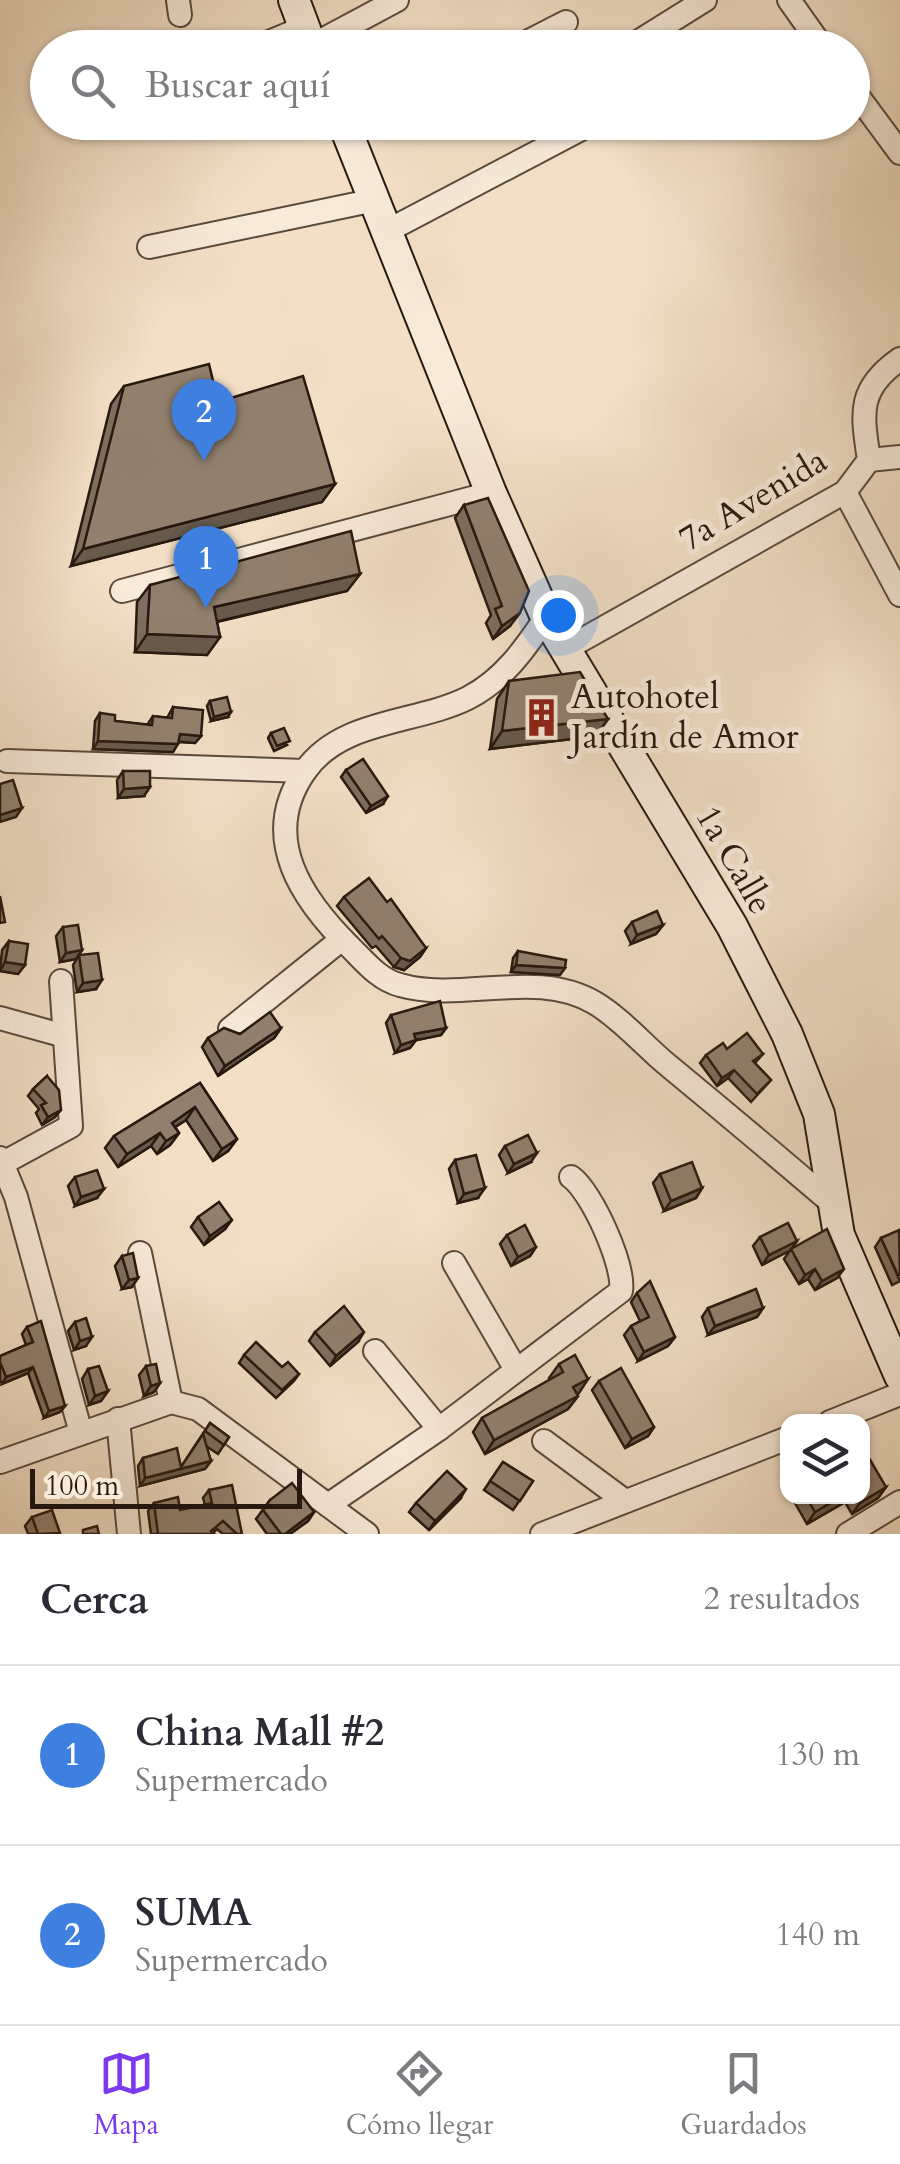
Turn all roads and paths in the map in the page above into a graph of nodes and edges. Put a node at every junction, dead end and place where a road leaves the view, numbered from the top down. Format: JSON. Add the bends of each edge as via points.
{"nodes":[{"id":1,"x":397,"y":0,"type":"edge"},
{"id":2,"x":705,"y":0,"type":"edge"},
{"id":3,"x":789,"y":0,"type":"edge"},
{"id":4,"x":566,"y":22,"type":"dead end"},
{"id":5,"x":306,"y":30,"type":"edge"},
{"id":6,"x":550,"y":30,"type":"edge"},
{"id":7,"x":657,"y":30,"type":"edge"},
{"id":8,"x":810,"y":30,"type":"edge"},
{"id":9,"x":870,"y":113,"type":"edge"},
{"id":10,"x":355,"y":140,"type":"edge"},
{"id":11,"x":561,"y":140,"type":"edge"},
{"id":12,"x":900,"y":154,"type":"edge"},
{"id":13,"x":375,"y":200,"type":"junction"},
{"id":14,"x":389,"y":230,"type":"junction"},
{"id":15,"x":149,"y":247,"type":"dead end"},
{"id":16,"x":900,"y":359,"type":"edge"},
{"id":17,"x":900,"y":457,"type":"edge"},
{"id":18,"x":869,"y":460,"type":"junction"},
{"id":19,"x":845,"y":492,"type":"junction"},
{"id":20,"x":491,"y":493,"type":"junction"},
{"id":21,"x":122,"y":592,"type":"dead end"},
{"id":22,"x":900,"y":596,"type":"edge"},
{"id":23,"x":546,"y":618,"type":"junction"},
{"id":24,"x":568,"y":667,"type":"junction"},
{"id":25,"x":494,"y":680,"type":"junction"},
{"id":26,"x":527,"y":682,"type":"edge"},
{"id":27,"x":7,"y":762,"type":"dead end"},
{"id":28,"x":305,"y":771,"type":"junction"},
{"id":29,"x":342,"y":939,"type":"junction"},
{"id":30,"x":61,"y":980,"type":"dead end"},
{"id":31,"x":0,"y":1018,"type":"edge"},
{"id":32,"x":230,"y":1029,"type":"edge"},
{"id":33,"x":61,"y":1034,"type":"junction"},
{"id":34,"x":2,"y":1160,"type":"edge"},
{"id":35,"x":571,"y":1178,"type":"dead end"},
{"id":36,"x":833,"y":1204,"type":"junction"},
{"id":37,"x":140,"y":1253,"type":"dead end"},
{"id":38,"x":454,"y":1263,"type":"dead end"},
{"id":39,"x":376,"y":1351,"type":"dead end"},
{"id":40,"x":515,"y":1368,"type":"junction"},
{"id":41,"x":900,"y":1376,"type":"edge"},
{"id":42,"x":900,"y":1394,"type":"edge"},
{"id":43,"x":171,"y":1402,"type":"junction"},
{"id":44,"x":850,"y":1414,"type":"edge"},
{"id":45,"x":118,"y":1419,"type":"junction"},
{"id":46,"x":439,"y":1429,"type":"junction"},
{"id":47,"x":81,"y":1433,"type":"junction"},
{"id":48,"x":780,"y":1441,"type":"edge"},
{"id":49,"x":544,"y":1442,"type":"dead end"},
{"id":50,"x":0,"y":1462,"type":"edge"},
{"id":51,"x":625,"y":1502,"type":"junction"},
{"id":52,"x":900,"y":1502,"type":"edge"},
{"id":53,"x":328,"y":1505,"type":"junction"},
{"id":54,"x":129,"y":1534,"type":"edge"},
{"id":55,"x":367,"y":1534,"type":"edge"},
{"id":56,"x":542,"y":1534,"type":"edge"},
{"id":57,"x":848,"y":1534,"type":"edge"}],
"edges":[{"from":1,"to":5,"type":"street"},
{"from":2,"to":7,"type":"street"},
{"from":3,"to":8,"type":"street"},
{"from":4,"to":6,"type":"street"},
{"from":9,"to":12,"type":"street"},
{"from":10,"to":13,"type":"main road","name":"1a Calle"},
{"from":11,"to":14,"type":"street"},
{"from":13,"to":14,"type":"main road","name":"1a Calle"},
{"from":13,"to":15,"type":"street"},
{"from":14,"to":20,"type":"main road","name":"1a Calle"},
{"from":16,"to":18,"type":"street","name":"7a Avenida","via":[[882,371],[861,406]]},
{"from":17,"to":18,"type":"street"},
{"from":18,"to":19,"type":"street","name":"7a Avenida"},
{"from":19,"to":22,"type":"street"},
{"from":19,"to":24,"type":"street","name":"7a Avenida"},
{"from":20,"to":21,"type":"street"},
{"from":20,"to":23,"type":"main road","name":"1a Calle"},
{"from":23,"to":24,"type":"main road","name":"1a Calle"},
{"from":23,"to":25,"type":"street","via":[[514,664]]},
{"from":24,"to":36,"type":"main road","name":"1a Calle","via":[[732,926],[787,1034],[819,1114]]},
{"from":25,"to":26,"type":"street"},
{"from":25,"to":28,"type":"street","via":[[440,711],[348,735]]},
{"from":27,"to":28,"type":"street"},
{"from":28,"to":29,"type":"street","via":[[284,826],[285,850],[303,892]]},
{"from":29,"to":32,"type":"street"},
{"from":29,"to":36,"type":"street","via":[[398,985],[540,987],[593,1002]]},
{"from":30,"to":33,"type":"street"},
{"from":31,"to":33,"type":"street"},
{"from":33,"to":34,"type":"street","via":[[71,1126]]},
{"from":34,"to":47,"type":"street"},
{"from":35,"to":40,"type":"street","via":[[589,1194],[621,1291]]},
{"from":36,"to":41,"type":"main road","name":"1a Calle","via":[[839,1235]]},
{"from":37,"to":43,"type":"street"},
{"from":38,"to":40,"type":"street"},
{"from":39,"to":46,"type":"street"},
{"from":40,"to":46,"type":"street"},
{"from":42,"to":44,"type":"street"},
{"from":43,"to":45,"type":"street"},
{"from":43,"to":53,"type":"street","via":[[198,1408]]},
{"from":45,"to":47,"type":"street"},
{"from":45,"to":54,"type":"street"},
{"from":46,"to":53,"type":"street"},
{"from":47,"to":50,"type":"street"},
{"from":48,"to":51,"type":"street"},
{"from":49,"to":51,"type":"street"},
{"from":51,"to":56,"type":"street"},
{"from":52,"to":57,"type":"street"},
{"from":53,"to":55,"type":"street"}]}
